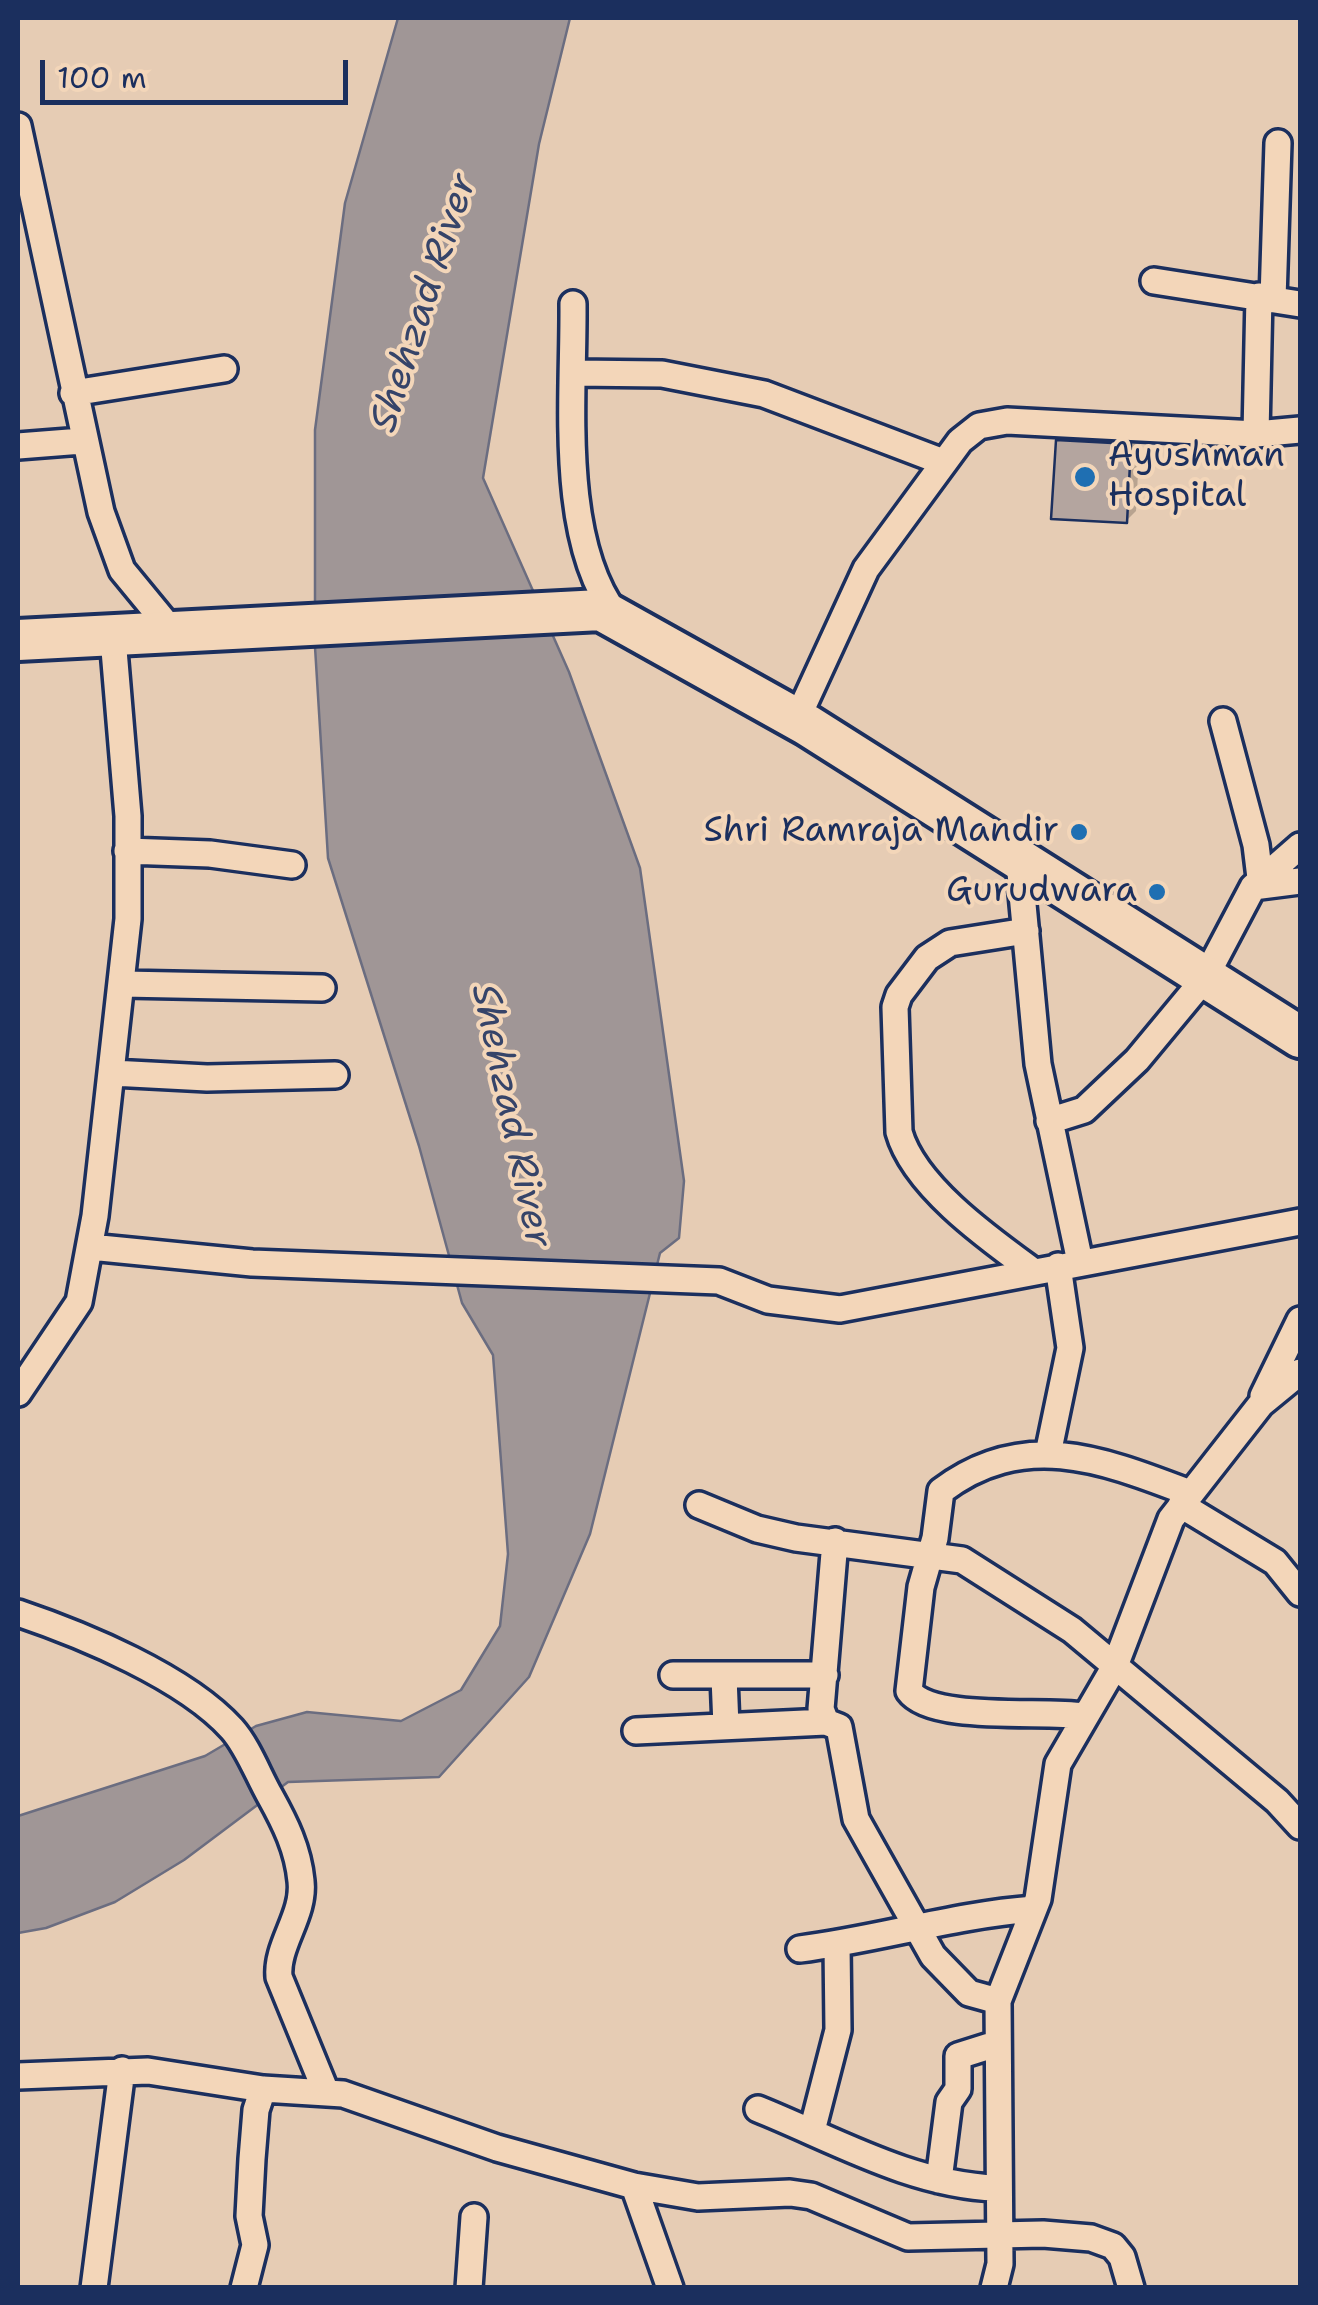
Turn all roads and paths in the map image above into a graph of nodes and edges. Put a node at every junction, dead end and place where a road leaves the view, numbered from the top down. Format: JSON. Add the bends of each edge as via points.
{"nodes":[{"id":1,"x":18,"y":126,"type":"edge"},
{"id":2,"x":1278,"y":143,"type":"dead end"},
{"id":3,"x":1300,"y":173,"type":"edge"},
{"id":4,"x":1277,"y":186,"type":"junction"},
{"id":5,"x":28,"y":215,"type":"edge"},
{"id":6,"x":1154,"y":282,"type":"dead end"},
{"id":7,"x":1266,"y":297,"type":"junction"},
{"id":8,"x":574,"y":304,"type":"dead end"},
{"id":9,"x":1300,"y":304,"type":"edge"},
{"id":10,"x":224,"y":369,"type":"dead end"},
{"id":11,"x":574,"y":373,"type":"junction"},
{"id":12,"x":73,"y":393,"type":"junction"},
{"id":13,"x":1300,"y":430,"type":"edge"},
{"id":14,"x":1256,"y":434,"type":"junction"},
{"id":15,"x":82,"y":441,"type":"junction"},
{"id":16,"x":18,"y":446,"type":"edge"},
{"id":17,"x":943,"y":462,"type":"junction"},
{"id":18,"x":612,"y":616,"type":"junction"},
{"id":19,"x":172,"y":632,"type":"junction"},
{"id":20,"x":114,"y":638,"type":"junction"},
{"id":21,"x":18,"y":640,"type":"edge"},
{"id":22,"x":796,"y":719,"type":"junction"},
{"id":23,"x":1223,"y":722,"type":"dead end"},
{"id":24,"x":1300,"y":846,"type":"edge"},
{"id":25,"x":128,"y":851,"type":"junction"},
{"id":26,"x":1019,"y":862,"type":"junction"},
{"id":27,"x":292,"y":865,"type":"dead end"},
{"id":28,"x":1257,"y":882,"type":"junction"},
{"id":29,"x":1300,"y":882,"type":"edge"},
{"id":30,"x":1026,"y":931,"type":"junction"},
{"id":31,"x":1205,"y":978,"type":"junction"},
{"id":32,"x":123,"y":984,"type":"junction"},
{"id":33,"x":322,"y":988,"type":"dead end"},
{"id":34,"x":1300,"y":1037,"type":"edge"},
{"id":35,"x":112,"y":1073,"type":"junction"},
{"id":36,"x":335,"y":1074,"type":"dead end"},
{"id":37,"x":1049,"y":1120,"type":"junction"},
{"id":38,"x":1300,"y":1222,"type":"edge"},
{"id":39,"x":90,"y":1246,"type":"junction"},
{"id":40,"x":1057,"y":1267,"type":"junction"},
{"id":41,"x":1300,"y":1320,"type":"edge"},
{"id":42,"x":1300,"y":1372,"type":"edge"},
{"id":43,"x":18,"y":1393,"type":"edge"},
{"id":44,"x":1261,"y":1404,"type":"junction"},
{"id":45,"x":1048,"y":1454,"type":"junction"},
{"id":46,"x":1186,"y":1499,"type":"junction"},
{"id":47,"x":699,"y":1505,"type":"dead end"},
{"id":48,"x":835,"y":1541,"type":"junction"},
{"id":49,"x":928,"y":1554,"type":"junction"},
{"id":50,"x":1300,"y":1593,"type":"edge"},
{"id":51,"x":18,"y":1614,"type":"edge"},
{"id":52,"x":1115,"y":1666,"type":"junction"},
{"id":53,"x":673,"y":1675,"type":"dead end"},
{"id":54,"x":825,"y":1675,"type":"junction"},
{"id":55,"x":724,"y":1676,"type":"junction"},
{"id":56,"x":1083,"y":1716,"type":"junction"},
{"id":57,"x":826,"y":1722,"type":"junction"},
{"id":58,"x":726,"y":1726,"type":"junction"},
{"id":59,"x":636,"y":1730,"type":"dead end"},
{"id":60,"x":1300,"y":1826,"type":"edge"},
{"id":61,"x":1034,"y":1909,"type":"junction"},
{"id":62,"x":918,"y":1928,"type":"junction"},
{"id":63,"x":836,"y":1944,"type":"junction"},
{"id":64,"x":800,"y":1948,"type":"dead end"},
{"id":65,"x":998,"y":2000,"type":"junction"},
{"id":66,"x":996,"y":2044,"type":"junction"},
{"id":67,"x":122,"y":2070,"type":"junction"},
{"id":68,"x":18,"y":2076,"type":"edge"},
{"id":69,"x":264,"y":2089,"type":"junction"},
{"id":70,"x":326,"y":2092,"type":"junction"},
{"id":71,"x":758,"y":2109,"type":"dead end"},
{"id":72,"x":812,"y":2131,"type":"junction"},
{"id":73,"x":939,"y":2180,"type":"junction"},
{"id":74,"x":634,"y":2186,"type":"junction"},
{"id":75,"x":996,"y":2188,"type":"junction"},
{"id":76,"x":474,"y":2217,"type":"dead end"},
{"id":77,"x":997,"y":2236,"type":"junction"},
{"id":78,"x":94,"y":2288,"type":"edge"},
{"id":79,"x":244,"y":2288,"type":"edge"},
{"id":80,"x":469,"y":2288,"type":"edge"},
{"id":81,"x":670,"y":2288,"type":"edge"},
{"id":82,"x":994,"y":2288,"type":"edge"},
{"id":83,"x":1131,"y":2288,"type":"edge"}],
"edges":[{"from":1,"to":5,"type":"street"},
{"from":2,"to":4,"type":"street"},
{"from":3,"to":4,"type":"street"},
{"from":4,"to":7,"type":"street"},
{"from":5,"to":12,"type":"street"},
{"from":6,"to":7,"type":"street"},
{"from":7,"to":9,"type":"street"},
{"from":7,"to":14,"type":"street"},
{"from":8,"to":11,"type":"street"},
{"from":10,"to":12,"type":"street"},
{"from":11,"to":17,"type":"street","via":[[662,374],[749,391]]},
{"from":11,"to":18,"type":"street","via":[[575,476],[588,565]]},
{"from":12,"to":15,"type":"street"},
{"from":13,"to":14,"type":"street"},
{"from":14,"to":17,"type":"street","via":[[1007,422],[979,426]]},
{"from":15,"to":16,"type":"street"},
{"from":15,"to":19,"type":"street","via":[[122,570]]},
{"from":17,"to":22,"type":"street","via":[[866,568]]},
{"from":18,"to":19,"type":"main road"},
{"from":18,"to":22,"type":"main road"},
{"from":19,"to":20,"type":"main road"},
{"from":20,"to":21,"type":"main road"},
{"from":20,"to":25,"type":"street"},
{"from":22,"to":26,"type":"main road"},
{"from":23,"to":28,"type":"street","via":[[1256,845]]},
{"from":24,"to":28,"type":"street"},
{"from":25,"to":27,"type":"street"},
{"from":25,"to":32,"type":"street"},
{"from":26,"to":30,"type":"street"},
{"from":26,"to":31,"type":"main road"},
{"from":28,"to":29,"type":"street"},
{"from":28,"to":31,"type":"street"},
{"from":30,"to":37,"type":"street"},
{"from":30,"to":40,"type":"street","via":[[950,943],[927,958],[894,1007],[898,1132],[904,1152],[983,1234]]},
{"from":31,"to":34,"type":"main road"},
{"from":31,"to":37,"type":"street","via":[[1097,1101]]},
{"from":32,"to":33,"type":"street"},
{"from":32,"to":35,"type":"street"},
{"from":35,"to":36,"type":"street"},
{"from":35,"to":39,"type":"street"},
{"from":37,"to":40,"type":"street"},
{"from":38,"to":40,"type":"street"},
{"from":39,"to":40,"type":"street","via":[[206,1260],[719,1281],[768,1300],[840,1309]]},
{"from":39,"to":43,"type":"street","via":[[78,1302]]},
{"from":40,"to":45,"type":"street","via":[[1070,1348]]},
{"from":41,"to":44,"type":"street"},
{"from":42,"to":44,"type":"street"},
{"from":44,"to":46,"type":"street"},
{"from":45,"to":46,"type":"street","via":[[1083,1456]]},
{"from":45,"to":49,"type":"street","via":[[984,1463],[941,1491]]},
{"from":46,"to":50,"type":"street","via":[[1275,1562]]},
{"from":46,"to":52,"type":"street","via":[[1170,1520]]},
{"from":47,"to":48,"type":"street","via":[[756,1530]]},
{"from":48,"to":49,"type":"street"},
{"from":48,"to":54,"type":"street"},
{"from":49,"to":52,"type":"street","via":[[974,1566]]},
{"from":49,"to":56,"type":"street","via":[[910,1654],[913,1697],[970,1713]]},
{"from":51,"to":70,"type":"street","via":[[146,1669],[234,1730],[297,1850],[299,1910],[279,1976]]},
{"from":52,"to":56,"type":"street"},
{"from":52,"to":60,"type":"street"},
{"from":53,"to":55,"type":"street"},
{"from":54,"to":55,"type":"street"},
{"from":54,"to":57,"type":"street"},
{"from":55,"to":58,"type":"street"},
{"from":56,"to":61,"type":"street","via":[[1058,1764]]},
{"from":57,"to":58,"type":"street"},
{"from":57,"to":62,"type":"street","via":[[838,1727],[856,1819]]},
{"from":58,"to":59,"type":"street"},
{"from":61,"to":62,"type":"street","via":[[958,1916]]},
{"from":61,"to":65,"type":"street"},
{"from":62,"to":63,"type":"street"},
{"from":62,"to":65,"type":"street","via":[[955,1982]]},
{"from":63,"to":64,"type":"street"},
{"from":63,"to":72,"type":"street","via":[[838,2030]]},
{"from":65,"to":66,"type":"street"},
{"from":66,"to":73,"type":"street","via":[[958,2056]]},
{"from":66,"to":75,"type":"street"},
{"from":67,"to":68,"type":"street"},
{"from":67,"to":69,"type":"street"},
{"from":67,"to":78,"type":"street"},
{"from":69,"to":70,"type":"street"},
{"from":69,"to":79,"type":"street","via":[[256,2110],[250,2197],[255,2245]]},
{"from":70,"to":74,"type":"street"},
{"from":71,"to":72,"type":"street"},
{"from":72,"to":73,"type":"street"},
{"from":73,"to":75,"type":"street"},
{"from":74,"to":77,"type":"street","via":[[698,2197],[790,2193],[908,2237]]},
{"from":74,"to":81,"type":"street"},
{"from":75,"to":77,"type":"street"},
{"from":76,"to":80,"type":"street"},
{"from":77,"to":82,"type":"street"},
{"from":77,"to":83,"type":"street","via":[[1092,2238],[1113,2246]]}]}
